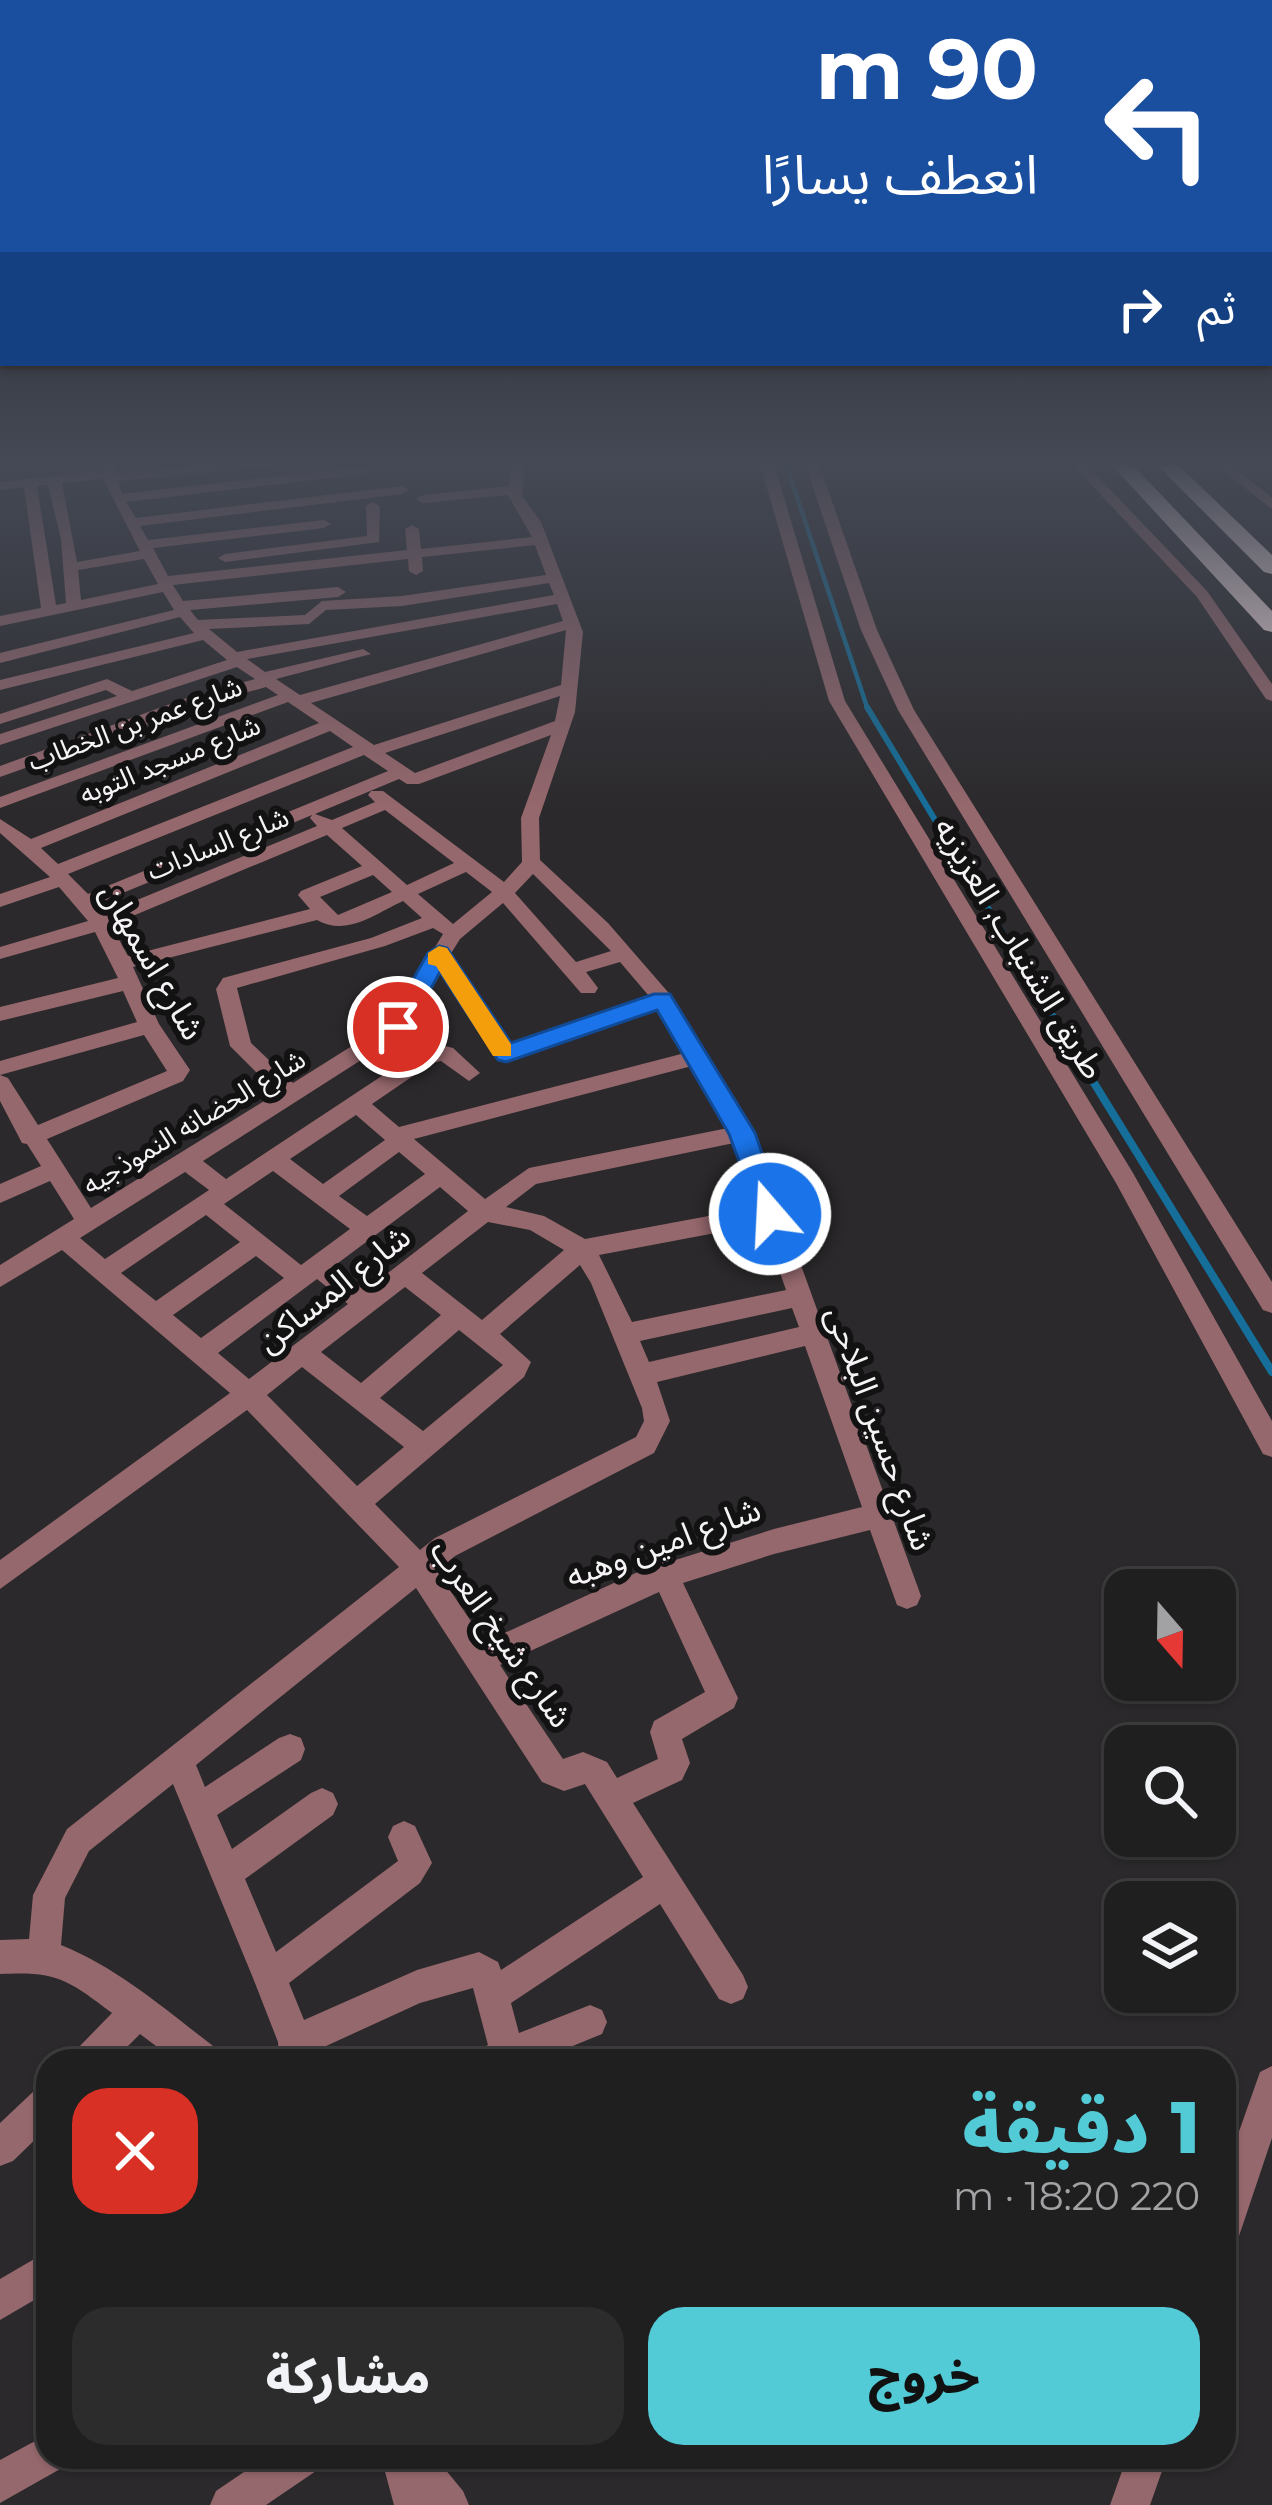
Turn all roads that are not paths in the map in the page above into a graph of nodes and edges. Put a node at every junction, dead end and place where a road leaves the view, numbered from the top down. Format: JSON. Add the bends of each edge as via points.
{"nodes":[{"id":1,"x":47,"y":578,"type":"edge"},
{"id":2,"x":73,"y":578,"type":"edge"},
{"id":3,"x":130,"y":578,"type":"edge"},
{"id":4,"x":163,"y":578,"type":"edge"},
{"id":5,"x":555,"y":578,"type":"joint"},
{"id":6,"x":801,"y":578,"type":"edge"},
{"id":7,"x":851,"y":578,"type":"edge"},
{"id":8,"x":1187,"y":578,"type":"edge"},
{"id":9,"x":1228,"y":578,"type":"edge"},
{"id":10,"x":393,"y":588,"type":"dead end"},
{"id":11,"x":74,"y":598,"type":"junction"},
{"id":12,"x":564,"y":598,"type":"junction"},
{"id":13,"x":359,"y":604,"type":"junction"},
{"id":14,"x":49,"y":610,"type":"junction"},
{"id":15,"x":190,"y":620,"type":"junction"},
{"id":16,"x":0,"y":621,"type":"edge"},
{"id":17,"x":1272,"y":625,"type":"edge"},
{"id":18,"x":574,"y":630,"type":"junction"},
{"id":19,"x":363,"y":654,"type":"dead end"},
{"id":20,"x":0,"y":658,"type":"edge"},
{"id":21,"x":237,"y":659,"type":"junction"},
{"id":22,"x":265,"y":679,"type":"junction"},
{"id":23,"x":0,"y":685,"type":"edge"},
{"id":24,"x":570,"y":688,"type":"junction"},
{"id":25,"x":128,"y":695,"type":"junction"},
{"id":26,"x":1272,"y":696,"type":"edge"},
{"id":27,"x":294,"y":699,"type":"junction"},
{"id":28,"x":33,"y":706,"type":"junction"},
{"id":29,"x":0,"y":719,"type":"edge"},
{"id":30,"x":323,"y":719,"type":"junction"},
{"id":31,"x":52,"y":722,"type":"junction"},
{"id":32,"x":564,"y":724,"type":"junction"},
{"id":33,"x":0,"y":740,"type":"edge"},
{"id":34,"x":368,"y":750,"type":"junction"},
{"id":35,"x":0,"y":772,"type":"edge"},
{"id":36,"x":400,"y":772,"type":"junction"},
{"id":37,"x":365,"y":786,"type":"junction"},
{"id":38,"x":0,"y":803,"type":"edge"},
{"id":39,"x":387,"y":803,"type":"junction"},
{"id":40,"x":310,"y":810,"type":"junction"},
{"id":41,"x":0,"y":824,"type":"edge"},
{"id":42,"x":330,"y":827,"type":"junction"},
{"id":43,"x":29,"y":846,"type":"junction"},
{"id":44,"x":531,"y":862,"type":"junction"},
{"id":45,"x":467,"y":864,"type":"junction"},
{"id":46,"x":375,"y":867,"type":"junction"},
{"id":47,"x":60,"y":876,"type":"junction"},
{"id":48,"x":502,"y":891,"type":"junction"},
{"id":49,"x":406,"y":895,"type":"junction"},
{"id":50,"x":0,"y":901,"type":"edge"},
{"id":51,"x":85,"y":902,"type":"junction"},
{"id":52,"x":323,"y":912,"type":"junction"},
{"id":53,"x":99,"y":922,"type":"junction"},
{"id":54,"x":442,"y":936,"type":"junction"},
{"id":55,"x":0,"y":953,"type":"edge"},
{"id":56,"x":624,"y":954,"type":"junction"},
{"id":57,"x":571,"y":970,"type":"junction"},
{"id":58,"x":124,"y":973,"type":"junction"},
{"id":59,"x":588,"y":988,"type":"dead end"},
{"id":60,"x":662,"y":999,"type":"junction"},
{"id":61,"x":0,"y":1014,"type":"edge"},
{"id":62,"x":149,"y":1026,"type":"junction"},
{"id":63,"x":700,"y":1058,"type":"junction"},
{"id":64,"x":0,"y":1069,"type":"edge"},
{"id":65,"x":469,"y":1073,"type":"dead end"},
{"id":66,"x":0,"y":1083,"type":"edge"},
{"id":67,"x":288,"y":1096,"type":"junction"},
{"id":68,"x":355,"y":1102,"type":"junction"},
{"id":69,"x":322,"y":1124,"type":"junction"},
{"id":70,"x":742,"y":1133,"type":"junction"},
{"id":71,"x":30,"y":1137,"type":"junction"},
{"id":72,"x":398,"y":1138,"type":"junction"},
{"id":73,"x":272,"y":1158,"type":"junction"},
{"id":74,"x":185,"y":1159,"type":"junction"},
{"id":75,"x":53,"y":1170,"type":"junction"},
{"id":76,"x":440,"y":1175,"type":"junction"},
{"id":77,"x":0,"y":1194,"type":"edge"},
{"id":78,"x":322,"y":1196,"type":"junction"},
{"id":79,"x":216,"y":1197,"type":"junction"},
{"id":80,"x":484,"y":1212,"type":"junction"},
{"id":81,"x":770,"y":1214,"type":"junction"},
{"id":82,"x":74,"y":1228,"type":"junction"},
{"id":83,"x":367,"y":1229,"type":"junction"},
{"id":84,"x":256,"y":1243,"type":"junction"},
{"id":85,"x":583,"y":1249,"type":"junction"},
{"id":86,"x":104,"y":1272,"type":"junction"},
{"id":87,"x":309,"y":1272,"type":"junction"},
{"id":88,"x":405,"y":1274,"type":"junction"},
{"id":89,"x":0,"y":1277,"type":"edge"},
{"id":90,"x":799,"y":1297,"type":"junction"},
{"id":91,"x":1272,"y":1303,"type":"edge"},
{"id":92,"x":366,"y":1304,"type":"junction"},
{"id":93,"x":156,"y":1314,"type":"junction"},
{"id":94,"x":460,"y":1315,"type":"junction"},
{"id":95,"x":484,"y":1334,"type":"junction"},
{"id":96,"x":625,"y":1334,"type":"junction"},
{"id":97,"x":812,"y":1334,"type":"junction"},
{"id":98,"x":201,"y":1352,"type":"junction"},
{"id":99,"x":303,"y":1353,"type":"junction"},
{"id":100,"x":641,"y":1375,"type":"junction"},
{"id":101,"x":249,"y":1394,"type":"junction"},
{"id":102,"x":360,"y":1399,"type":"junction"},
{"id":103,"x":423,"y":1446,"type":"junction"},
{"id":104,"x":1272,"y":1446,"type":"edge"},
{"id":105,"x":356,"y":1503,"type":"junction"},
{"id":106,"x":878,"y":1516,"type":"junction"},
{"id":107,"x":418,"y":1567,"type":"junction"},
{"id":108,"x":664,"y":1573,"type":"junction"},
{"id":109,"x":0,"y":1576,"type":"edge"},
{"id":110,"x":907,"y":1596,"type":"dead end"},
{"id":111,"x":480,"y":1660,"type":"junction"},
{"id":112,"x":290,"y":1749,"type":"dead end"},
{"id":113,"x":178,"y":1760,"type":"junction"},
{"id":114,"x":612,"y":1797,"type":"junction"},
{"id":115,"x":322,"y":1804,"type":"dead end"},
{"id":116,"x":199,"y":1809,"type":"junction"},
{"id":117,"x":404,"y":1837,"type":"dead end"},
{"id":118,"x":226,"y":1873,"type":"junction"},
{"id":119,"x":665,"y":1882,"type":"junction"},
{"id":120,"x":17,"y":1962,"type":"edge"},
{"id":121,"x":270,"y":1977,"type":"junction"},
{"id":122,"x":731,"y":1987,"type":"dead end"},
{"id":123,"x":492,"y":1996,"type":"junction"},
{"id":124,"x":139,"y":2010,"type":"junction"},
{"id":125,"x":590,"y":2023,"type":"dead end"},
{"id":126,"x":101,"y":2049,"type":"edge"},
{"id":127,"x":189,"y":2049,"type":"edge"},
{"id":128,"x":295,"y":2049,"type":"edge"},
{"id":129,"x":300,"y":2049,"type":"edge"},
{"id":130,"x":499,"y":2049,"type":"edge"},
{"id":131,"x":523,"y":2049,"type":"edge"},
{"id":132,"x":1272,"y":2084,"type":"edge"},
{"id":133,"x":36,"y":2114,"type":"edge"},
{"id":134,"x":0,"y":2148,"type":"edge"},
{"id":135,"x":1236,"y":2193,"type":"edge"},
{"id":136,"x":36,"y":2278,"type":"edge"},
{"id":137,"x":0,"y":2301,"type":"edge"},
{"id":138,"x":36,"y":2461,"type":"edge"},
{"id":139,"x":275,"y":2469,"type":"edge"},
{"id":140,"x":406,"y":2469,"type":"edge"},
{"id":141,"x":415,"y":2469,"type":"edge"},
{"id":142,"x":1143,"y":2469,"type":"edge"},
{"id":143,"x":0,"y":2483,"type":"edge"},
{"id":144,"x":230,"y":2505,"type":"edge"},
{"id":145,"x":414,"y":2505,"type":"edge"},
{"id":146,"x":449,"y":2505,"type":"edge"},
{"id":147,"x":1130,"y":2505,"type":"edge"}],
"edges":[{"from":1,"to":14,"type":"street"},
{"from":2,"to":11,"type":"street"},
{"from":3,"to":11,"type":"street"},
{"from":4,"to":15,"type":"street"},
{"from":5,"to":12,"type":"street"},
{"from":5,"to":13,"type":"street"},
{"from":6,"to":104,"type":"street","name":"طريق الشنباب, العزيزيه","via":[[837,700],[1125,1179]]},
{"from":7,"to":91,"type":"street","name":"طريق الشنباب, العزيزيه","via":[[907,710]]},
{"from":8,"to":26,"type":"street"},
{"from":9,"to":17,"type":"highway"},
{"from":10,"to":13,"type":"street"},
{"from":11,"to":14,"type":"street"},
{"from":12,"to":18,"type":"street"},
{"from":12,"to":21,"type":"street"},
{"from":13,"to":15,"type":"street"},
{"from":13,"to":15,"type":"street","via":[[317,606],[309,619]]},
{"from":14,"to":16,"type":"street"},
{"from":15,"to":20,"type":"street"},
{"from":15,"to":21,"type":"street"},
{"from":15,"to":23,"type":"street"},
{"from":18,"to":24,"type":"street"},
{"from":18,"to":27,"type":"street","name":"شارع عمر بن الخطاب"},
{"from":18,"to":30,"type":"street","name":"شارع مسجد التوبه"},
{"from":19,"to":22,"type":"street"},
{"from":21,"to":22,"type":"street"},
{"from":21,"to":25,"type":"street"},
{"from":22,"to":27,"type":"street"},
{"from":22,"to":35,"type":"street"},
{"from":24,"to":32,"type":"street"},
{"from":24,"to":34,"type":"street"},
{"from":25,"to":28,"type":"street","via":[[111,684]]},
{"from":25,"to":31,"type":"street"},
{"from":27,"to":30,"type":"street"},
{"from":27,"to":38,"type":"street","name":"شارع عمر بن الخطاب"},
{"from":28,"to":29,"type":"street"},
{"from":28,"to":31,"type":"street"},
{"from":30,"to":34,"type":"street"},
{"from":30,"to":43,"type":"street","name":"شارع مسجد التوبه"},
{"from":31,"to":33,"type":"street"},
{"from":32,"to":36,"type":"street","via":[[417,780]]},
{"from":32,"to":44,"type":"street","via":[[530,818]]},
{"from":34,"to":36,"type":"street"},
{"from":34,"to":47,"type":"street"},
{"from":36,"to":37,"type":"street"},
{"from":37,"to":39,"type":"street"},
{"from":37,"to":40,"type":"street"},
{"from":39,"to":42,"type":"street","name":"شارع السادات"},
{"from":39,"to":45,"type":"street"},
{"from":40,"to":42,"type":"street"},
{"from":40,"to":51,"type":"street"},
{"from":41,"to":43,"type":"street","name":"شارع اسمهان"},
{"from":42,"to":46,"type":"street"},
{"from":42,"to":53,"type":"street","name":"شارع السادات"},
{"from":43,"to":47,"type":"street","name":"شارع اسمهان"},
{"from":44,"to":48,"type":"street","name":"شارع الحضانه النموذجيه"},
{"from":44,"to":56,"type":"street","name":"شارع حسين البلاحى"},
{"from":45,"to":48,"type":"street"},
{"from":45,"to":49,"type":"street"},
{"from":46,"to":49,"type":"street"},
{"from":46,"to":52,"type":"street","via":[[308,895]]},
{"from":47,"to":50,"type":"street"},
{"from":47,"to":51,"type":"street","name":"شارع اسمهان"},
{"from":48,"to":54,"type":"street","name":"شارع الحضانه النموذجيه"},
{"from":48,"to":57,"type":"street"},
{"from":49,"to":52,"type":"street","via":[[339,922]]},
{"from":49,"to":54,"type":"street"},
{"from":51,"to":53,"type":"street","name":"شارع اسمهان"},
{"from":52,"to":58,"type":"street"},
{"from":53,"to":55,"type":"street","name":"شارع السادات"},
{"from":53,"to":58,"type":"street","name":"شارع اسمهان"},
{"from":54,"to":60,"type":"street","via":[[506,1054]]},
{"from":54,"to":67,"type":"street","name":"شارع الحضانه النموذجيه","via":[[398,1027]]},
{"from":54,"to":67,"type":"street","via":[[378,942],[238,978],[226,989],[242,1046]]},
{"from":56,"to":57,"type":"street"},
{"from":56,"to":60,"type":"street","name":"شارع حسين البلاحى"},
{"from":57,"to":59,"type":"street"},
{"from":58,"to":61,"type":"street"},
{"from":58,"to":62,"type":"street","name":"شارع اسمهان"},
{"from":60,"to":63,"type":"street","name":"شارع حسين البلاحى"},
{"from":62,"to":64,"type":"street"},
{"from":62,"to":71,"type":"street","name":"شارع اسمهان","via":[[179,1073]]},
{"from":63,"to":70,"type":"street","name":"شارع حسين البلاحى"},
{"from":63,"to":72,"type":"street"},
{"from":65,"to":68,"type":"street","via":[[435,1054]]},
{"from":66,"to":71,"type":"street","name":"شارع شيخ العرب"},
{"from":67,"to":69,"type":"street"},
{"from":67,"to":74,"type":"street","name":"شارع الحضانه النموذجيه"},
{"from":68,"to":69,"type":"street"},
{"from":68,"to":72,"type":"street"},
{"from":69,"to":73,"type":"street"},
{"from":70,"to":80,"type":"street","name":"شارع المساكن","via":[[542,1172]]},
{"from":70,"to":81,"type":"street","name":"شارع حسين البلاحى"},
{"from":71,"to":75,"type":"street","name":"شارع شيخ العرب"},
{"from":72,"to":76,"type":"street"},
{"from":72,"to":78,"type":"street"},
{"from":73,"to":78,"type":"street"},
{"from":73,"to":79,"type":"street"},
{"from":74,"to":79,"type":"street"},
{"from":74,"to":82,"type":"street","name":"شارع الحضانه النموذجيه"},
{"from":75,"to":77,"type":"street"},
{"from":75,"to":82,"type":"street","name":"شارع شيخ العرب"},
{"from":76,"to":80,"type":"street"},
{"from":76,"to":83,"type":"street"},
{"from":78,"to":83,"type":"street"},
{"from":79,"to":84,"type":"street"},
{"from":79,"to":86,"type":"street"},
{"from":80,"to":85,"type":"street","via":[[536,1222]]},
{"from":80,"to":88,"type":"street","name":"شارع المساكن"},
{"from":81,"to":85,"type":"street"},
{"from":81,"to":90,"type":"street","name":"شارع حسين البلاحى"},
{"from":82,"to":86,"type":"street","name":"شارع شيخ العرب"},
{"from":82,"to":89,"type":"street","name":"شارع الحضانه النموذجيه"},
{"from":83,"to":87,"type":"street"},
{"from":84,"to":87,"type":"street"},
{"from":84,"to":93,"type":"street"},
{"from":85,"to":95,"type":"street"},
{"from":85,"to":96,"type":"street"},
{"from":86,"to":93,"type":"street","name":"شارع شيخ العرب"},
{"from":87,"to":92,"type":"street"},
{"from":87,"to":98,"type":"street"},
{"from":88,"to":92,"type":"street","name":"شارع المساكن"},
{"from":88,"to":94,"type":"street"},
{"from":90,"to":96,"type":"street"},
{"from":90,"to":97,"type":"street","name":"شارع حسين البلاحى"},
{"from":92,"to":99,"type":"street","name":"شارع المساكن"},
{"from":93,"to":98,"type":"street","name":"شارع شيخ العرب"},
{"from":94,"to":95,"type":"street"},
{"from":94,"to":102,"type":"street"},
{"from":95,"to":103,"type":"street","via":[[514,1357],[515,1370]]},
{"from":96,"to":100,"type":"street"},
{"from":97,"to":100,"type":"street"},
{"from":97,"to":106,"type":"street","name":"شارع حسين البلاحى"},
{"from":98,"to":101,"type":"street","name":"شارع شيخ العرب"},
{"from":99,"to":101,"type":"street","name":"شارع المساكن"},
{"from":99,"to":102,"type":"street"},
{"from":100,"to":107,"type":"street","via":[[657,1421],[645,1445]]},
{"from":101,"to":105,"type":"street","name":"شارع شيخ العرب"},
{"from":101,"to":109,"type":"street","name":"شارع المساكن"},
{"from":102,"to":103,"type":"street"},
{"from":103,"to":105,"type":"street"},
{"from":105,"to":107,"type":"street","name":"شارع شيخ العرب"},
{"from":106,"to":108,"type":"street","name":"شارع امين وهبه"},
{"from":106,"to":110,"type":"street","name":"شارع حسين البلاحى"},
{"from":107,"to":111,"type":"street","name":"شارع شيخ العرب"},
{"from":107,"to":113,"type":"street"},
{"from":108,"to":111,"type":"street","name":"شارع امين وهبه"},
{"from":108,"to":114,"type":"street","via":[[723,1698],[665,1732],[671,1769]]},
{"from":111,"to":114,"type":"street","name":"شارع شيخ العرب","via":[[553,1771],[590,1767]]},
{"from":112,"to":116,"type":"street"},
{"from":113,"to":116,"type":"street"},
{"from":113,"to":120,"type":"street","via":[[78,1840]]},
{"from":114,"to":119,"type":"street"},
{"from":115,"to":118,"type":"street"},
{"from":116,"to":118,"type":"street"},
{"from":117,"to":121,"type":"street","via":[[416,1863],[409,1872]]},
{"from":118,"to":121,"type":"street"},
{"from":119,"to":122,"type":"street"},
{"from":119,"to":123,"type":"street"},
{"from":120,"to":124,"type":"street","via":[[86,1972]]},
{"from":121,"to":128,"type":"street"},
{"from":123,"to":129,"type":"street","via":[[479,1970],[417,1987]]},
{"from":123,"to":130,"type":"street"},
{"from":124,"to":126,"type":"street"},
{"from":124,"to":127,"type":"street"},
{"from":125,"to":131,"type":"street"},
{"from":132,"to":135,"type":"street"},
{"from":133,"to":134,"type":"street"},
{"from":136,"to":137,"type":"street"},
{"from":138,"to":143,"type":"street"},
{"from":139,"to":144,"type":"street"},
{"from":140,"to":145,"type":"street"},
{"from":141,"to":146,"type":"street"},
{"from":142,"to":147,"type":"street"}]}
